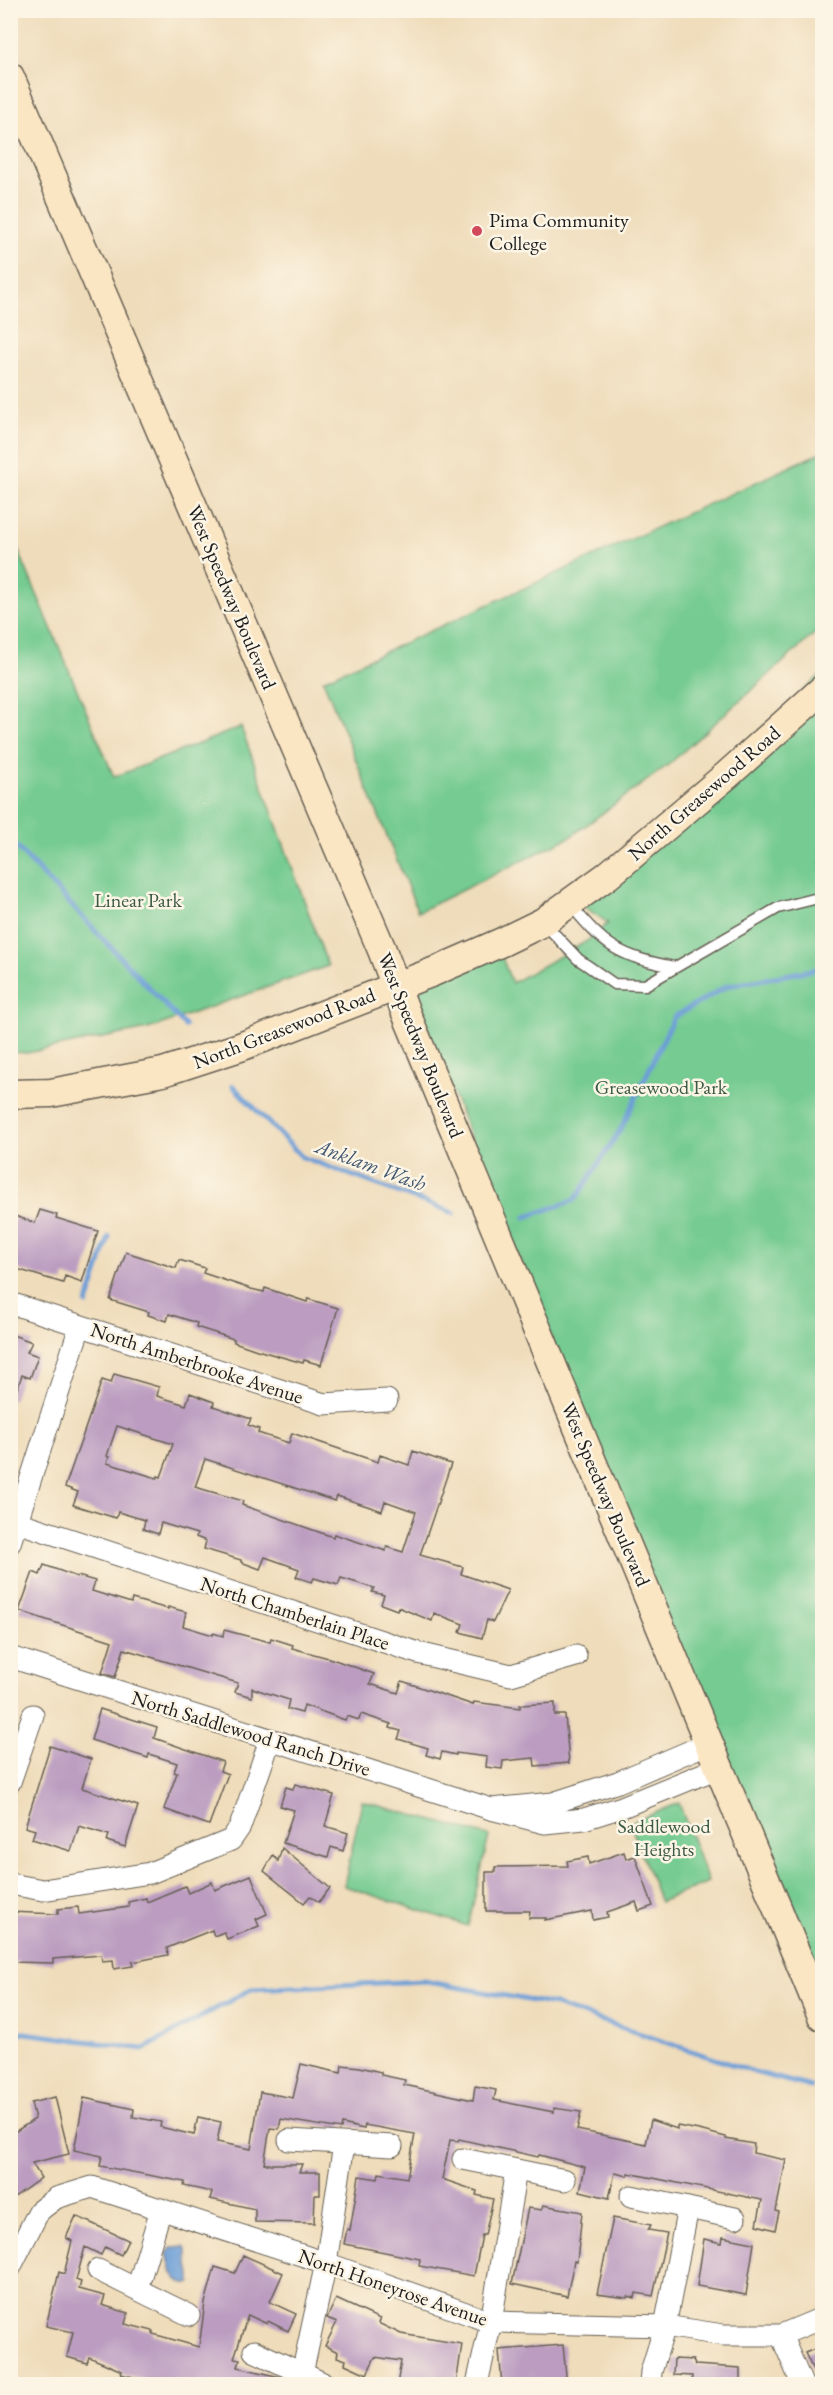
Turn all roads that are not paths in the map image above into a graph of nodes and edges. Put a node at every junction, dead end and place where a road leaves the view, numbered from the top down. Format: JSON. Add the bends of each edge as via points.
{"nodes":[{"id":1,"x":10,"y":77,"type":"edge"},
{"id":2,"x":822,"y":690,"type":"edge"},
{"id":3,"x":822,"y":897,"type":"edge"},
{"id":4,"x":570,"y":904,"type":"junction"},
{"id":5,"x":543,"y":922,"type":"junction"},
{"id":6,"x":674,"y":967,"type":"junction"},
{"id":7,"x":396,"y":985,"type":"junction"},
{"id":8,"x":10,"y":1094,"type":"edge"},
{"id":9,"x":10,"y":1303,"type":"edge"},
{"id":10,"x":80,"y":1326,"type":"junction"},
{"id":11,"x":387,"y":1400,"type":"dead end"},
{"id":12,"x":17,"y":1522,"type":"junction"},
{"id":13,"x":10,"y":1543,"type":"edge"},
{"id":14,"x":576,"y":1656,"type":"dead end"},
{"id":15,"x":10,"y":1658,"type":"edge"},
{"id":16,"x":33,"y":1716,"type":"dead end"},
{"id":17,"x":270,"y":1740,"type":"junction"},
{"id":18,"x":714,"y":1755,"type":"junction"},
{"id":19,"x":10,"y":1782,"type":"edge"},
{"id":20,"x":10,"y":1884,"type":"edge"},
{"id":21,"x":822,"y":2016,"type":"edge"},
{"id":22,"x":289,"y":2140,"type":"dead end"},
{"id":23,"x":344,"y":2144,"type":"junction"},
{"id":24,"x":393,"y":2146,"type":"dead end"},
{"id":25,"x":463,"y":2159,"type":"dead end"},
{"id":26,"x":516,"y":2170,"type":"junction"},
{"id":27,"x":565,"y":2180,"type":"dead end"},
{"id":28,"x":631,"y":2196,"type":"dead end"},
{"id":29,"x":688,"y":2208,"type":"junction"},
{"id":30,"x":161,"y":2209,"type":"junction"},
{"id":31,"x":735,"y":2218,"type":"dead end"},
{"id":32,"x":326,"y":2263,"type":"junction"},
{"id":33,"x":10,"y":2268,"type":"edge"},
{"id":34,"x":98,"y":2270,"type":"dead end"},
{"id":35,"x":137,"y":2289,"type":"junction"},
{"id":36,"x":189,"y":2315,"type":"dead end"},
{"id":37,"x":822,"y":2319,"type":"edge"},
{"id":38,"x":491,"y":2322,"type":"junction"},
{"id":39,"x":665,"y":2326,"type":"junction"},
{"id":40,"x":781,"y":2335,"type":"junction"},
{"id":41,"x":254,"y":2350,"type":"dead end"},
{"id":42,"x":302,"y":2374,"type":"junction"},
{"id":43,"x":325,"y":2385,"type":"edge"},
{"id":44,"x":477,"y":2385,"type":"edge"},
{"id":45,"x":650,"y":2385,"type":"edge"},
{"id":46,"x":802,"y":2385,"type":"edge"}],
"edges":[{"from":1,"to":7,"type":"main road","name":"West Speedway Boulevard"},
{"from":2,"to":4,"type":"main road","name":"North Greasewood Road","via":[[727,775]]},
{"from":3,"to":6,"type":"lane","via":[[778,908]]},
{"from":4,"to":5,"type":"main road","name":"North Greasewood Road"},
{"from":4,"to":6,"type":"lane","via":[[594,933],[621,953]]},
{"from":5,"to":6,"type":"lane","via":[[578,959],[614,984],[645,985]]},
{"from":5,"to":7,"type":"main road","name":"North Greasewood Road"},
{"from":7,"to":8,"type":"main road","name":"North Greasewood Road","via":[[240,1047],[163,1072],[51,1094]]},
{"from":7,"to":18,"type":"main road","name":"West Speedway Boulevard"},
{"from":9,"to":10,"type":"street","name":"North Amberbrooke Avenue"},
{"from":10,"to":11,"type":"street","name":"North Amberbrooke Avenue","via":[[324,1404]]},
{"from":10,"to":12,"type":"street"},
{"from":12,"to":13,"type":"street"},
{"from":12,"to":14,"type":"street","name":"North Chamberlain Place","via":[[418,1653],[511,1675]]},
{"from":15,"to":17,"type":"street","name":"North Saddlewood Ranch Drive"},
{"from":16,"to":19,"type":"street"},
{"from":17,"to":18,"type":"street","name":"North Saddlewood Ranch Drive","via":[[491,1809],[554,1803]]},
{"from":17,"to":20,"type":"street","via":[[233,1842],[150,1873],[43,1890]]},
{"from":18,"to":21,"type":"main road","name":"West Speedway Boulevard"},
{"from":22,"to":23,"type":"street"},
{"from":23,"to":24,"type":"street"},
{"from":23,"to":32,"type":"street"},
{"from":25,"to":26,"type":"street"},
{"from":26,"to":27,"type":"street"},
{"from":26,"to":38,"type":"street"},
{"from":28,"to":29,"type":"street"},
{"from":29,"to":31,"type":"street"},
{"from":29,"to":39,"type":"street"},
{"from":30,"to":32,"type":"street","name":"North Honeyrose Avenue"},
{"from":30,"to":33,"type":"street","name":"North Honeyrose Avenue","via":[[92,2187],[56,2198],[39,2211]]},
{"from":30,"to":35,"type":"street"},
{"from":32,"to":38,"type":"street","name":"North Honeyrose Avenue"},
{"from":32,"to":42,"type":"street"},
{"from":34,"to":35,"type":"street"},
{"from":35,"to":36,"type":"street"},
{"from":37,"to":40,"type":"street","name":"North Honeyrose Avenue"},
{"from":38,"to":39,"type":"street","name":"North Honeyrose Avenue"},
{"from":38,"to":44,"type":"street"},
{"from":39,"to":40,"type":"street","name":"North Honeyrose Avenue","via":[[723,2335]]},
{"from":39,"to":45,"type":"street"},
{"from":40,"to":46,"type":"street"},
{"from":41,"to":42,"type":"street"},
{"from":42,"to":43,"type":"street"}]}
